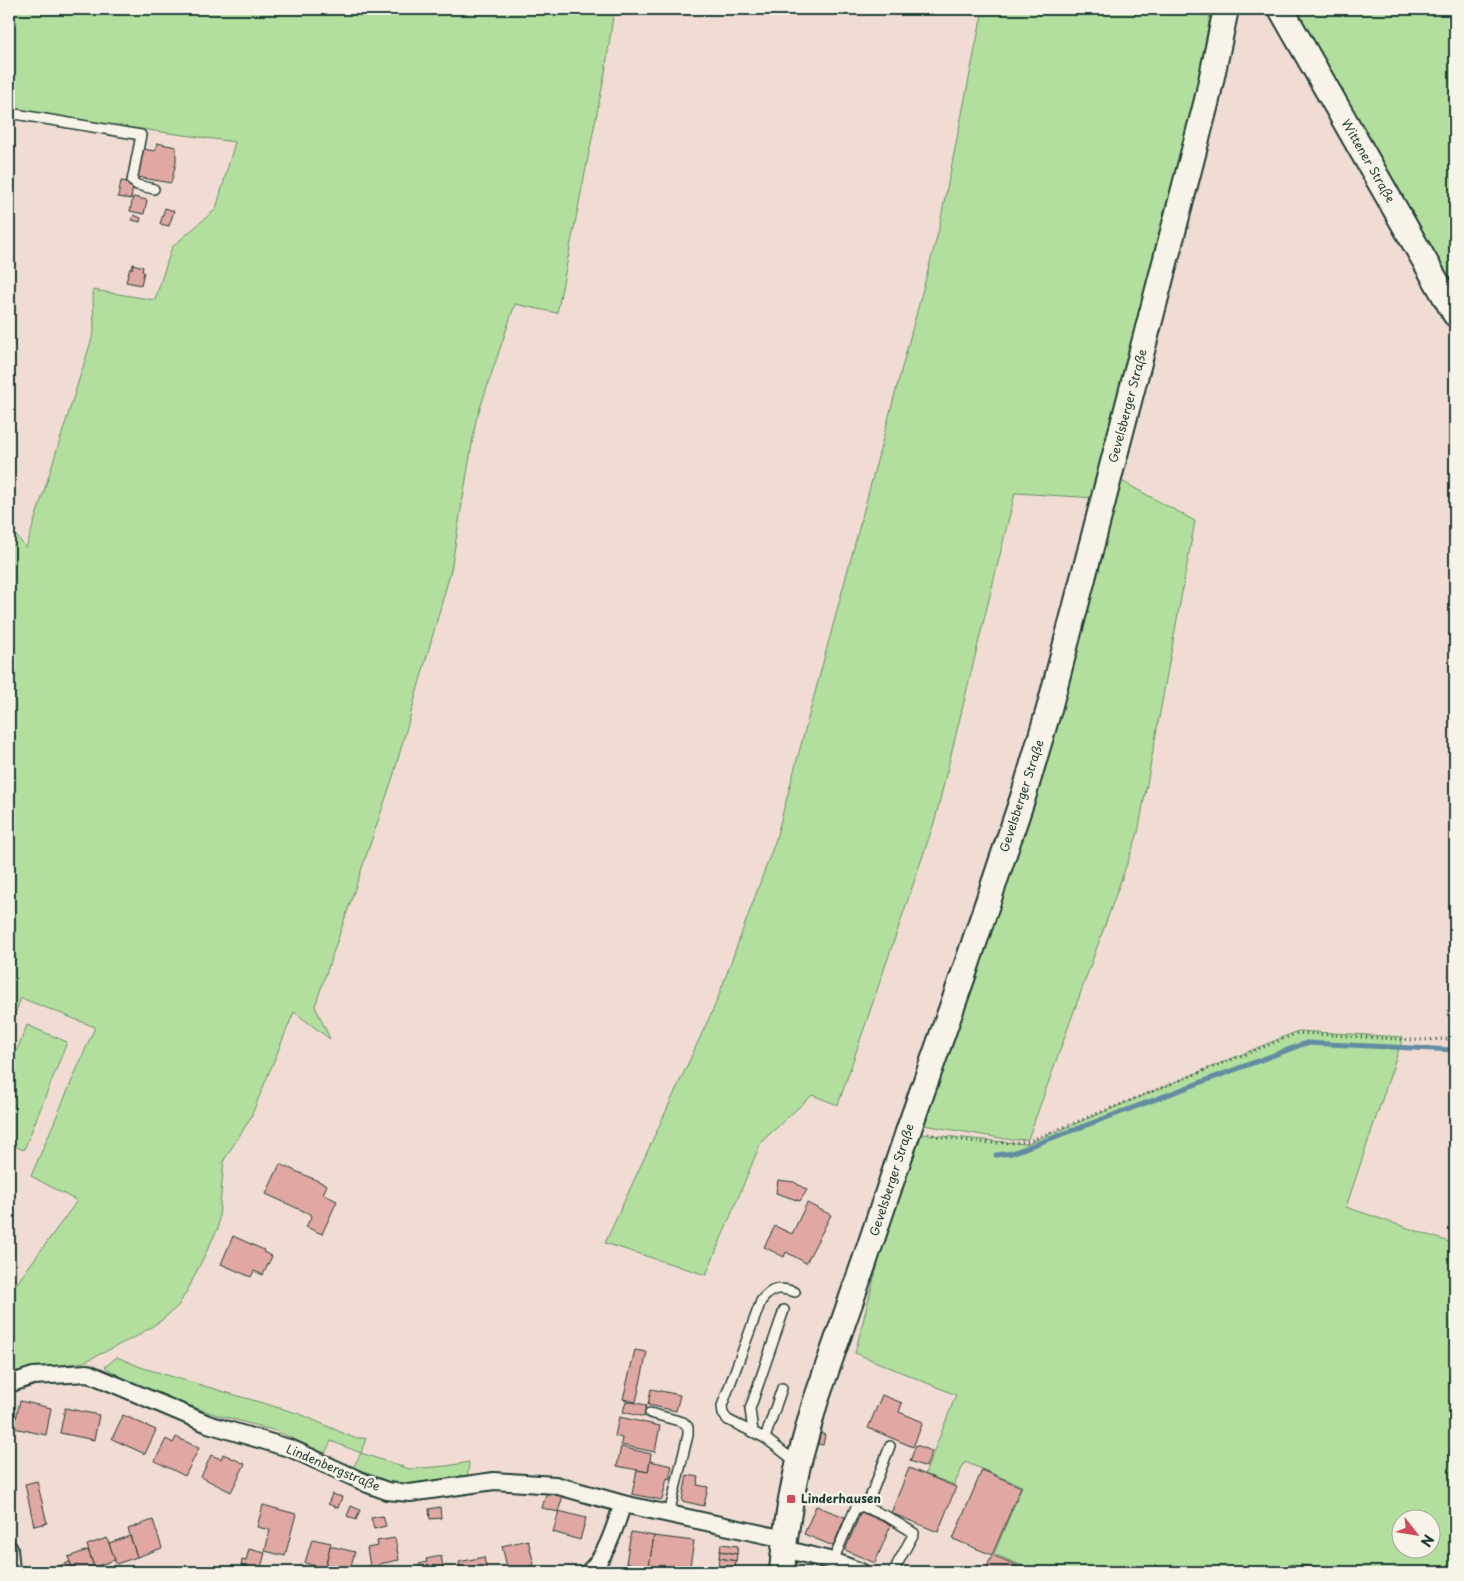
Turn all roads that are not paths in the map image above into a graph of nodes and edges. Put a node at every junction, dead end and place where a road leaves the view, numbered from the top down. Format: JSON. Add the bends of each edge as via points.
{"nodes":[{"id":1,"x":1226,"y":9,"type":"edge"},
{"id":2,"x":1281,"y":9,"type":"edge"},
{"id":3,"x":9,"y":113,"type":"edge"},
{"id":4,"x":154,"y":189,"type":"dead end"},
{"id":5,"x":1455,"y":314,"type":"edge"},
{"id":6,"x":795,"y":1292,"type":"dead end"},
{"id":7,"x":784,"y":1310,"type":"dead end"},
{"id":8,"x":9,"y":1384,"type":"edge"},
{"id":9,"x":782,"y":1388,"type":"dead end"},
{"id":10,"x":650,"y":1413,"type":"dead end"},
{"id":11,"x":752,"y":1432,"type":"junction"},
{"id":12,"x":765,"y":1438,"type":"junction"},
{"id":13,"x":890,"y":1446,"type":"dead end"},
{"id":14,"x":798,"y":1464,"type":"junction"},
{"id":15,"x":623,"y":1504,"type":"junction"},
{"id":16,"x":866,"y":1508,"type":"junction"},
{"id":17,"x":669,"y":1514,"type":"junction"},
{"id":18,"x":784,"y":1544,"type":"junction"},
{"id":19,"x":9,"y":1549,"type":"edge"},
{"id":20,"x":833,"y":1561,"type":"junction"},
{"id":21,"x":11,"y":1572,"type":"edge"},
{"id":22,"x":589,"y":1572,"type":"edge"},
{"id":23,"x":782,"y":1572,"type":"edge"},
{"id":24,"x":861,"y":1572,"type":"edge"},
{"id":25,"x":893,"y":1572,"type":"edge"}],
"edges":[{"from":1,"to":14,"type":"main road","name":"Gevelsberger Straße","via":[[1176,224],[1024,794],[815,1403]]},
{"from":2,"to":5,"type":"main road","name":"Wittener Straße"},
{"from":3,"to":4,"type":"lane","via":[[142,135],[132,180],[137,185]]},
{"from":6,"to":11,"type":"lane","via":[[782,1288],[774,1290],[762,1301],[722,1406],[728,1420]]},
{"from":7,"to":11,"type":"lane","via":[[750,1409]]},
{"from":8,"to":15,"type":"street","name":"Lindenbergstraße","via":[[33,1376],[88,1373],[208,1424],[292,1449],[387,1491],[410,1493],[494,1481],[535,1483],[555,1485]]},
{"from":9,"to":12,"type":"lane"},
{"from":10,"to":17,"type":"lane","via":[[683,1422],[688,1427]]},
{"from":11,"to":12,"type":"lane"},
{"from":12,"to":14,"type":"lane"},
{"from":13,"to":16,"type":"lane"},
{"from":14,"to":18,"type":"main road","name":"Gevelsberger Straße"},
{"from":15,"to":17,"type":"street","name":"Lindenbergstraße"},
{"from":15,"to":22,"type":"street","via":[[606,1552]]},
{"from":16,"to":20,"type":"lane","via":[[859,1506],[855,1509]]},
{"from":16,"to":25,"type":"lane","via":[[914,1533]]},
{"from":17,"to":18,"type":"street","name":"Lindenbergstraße"},
{"from":18,"to":20,"type":"street","name":"Lindenbergstraße"},
{"from":18,"to":23,"type":"main road","name":"Gevelsberger Straße"},
{"from":19,"to":21,"type":"street"},
{"from":20,"to":24,"type":"street","name":"Lindenbergstraße"}]}
